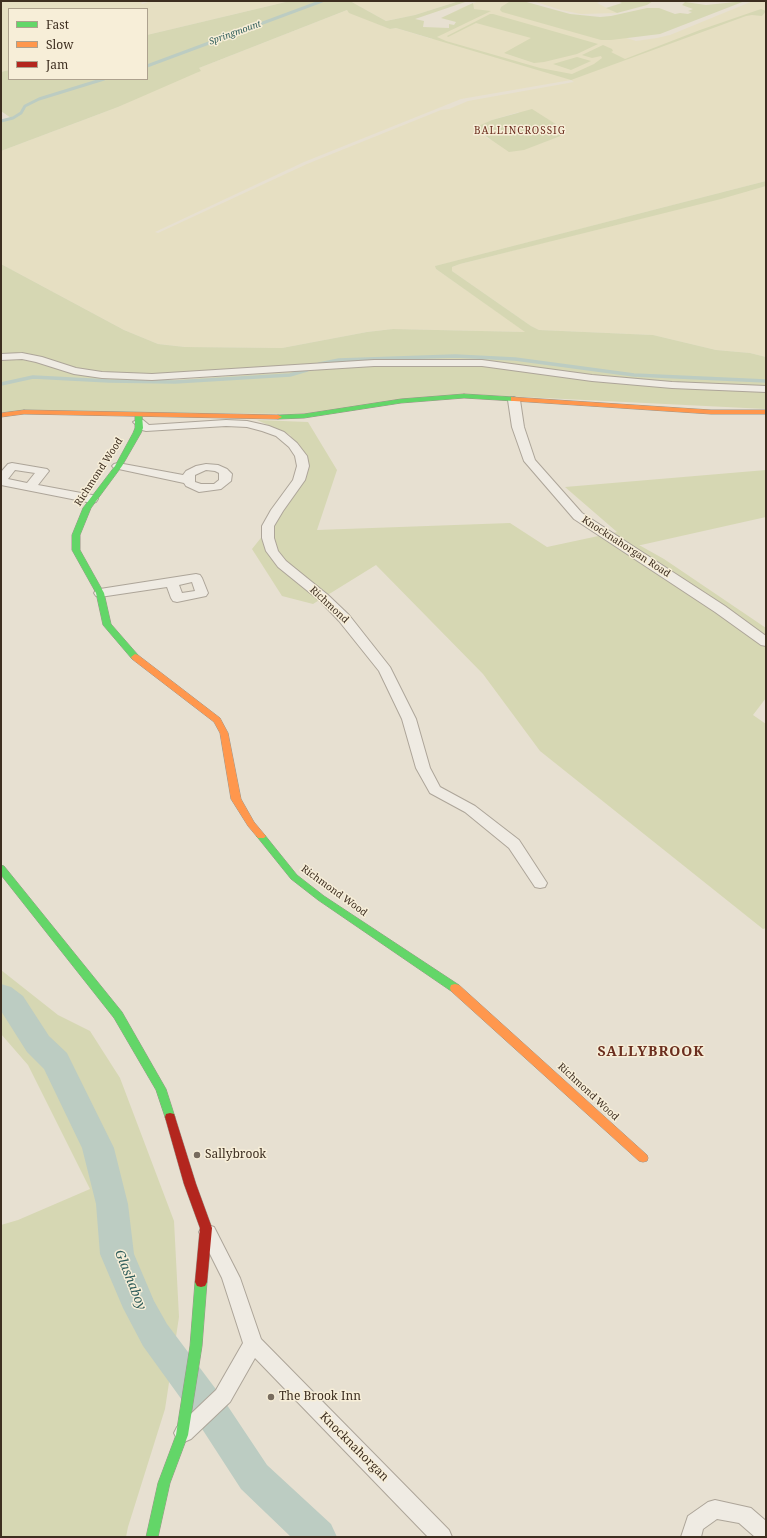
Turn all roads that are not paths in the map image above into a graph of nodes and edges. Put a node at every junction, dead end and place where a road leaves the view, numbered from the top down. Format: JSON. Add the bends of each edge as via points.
{"nodes":[{"id":1,"x":1,"y":357,"type":"edge"},
{"id":2,"x":766,"y":389,"type":"edge"},
{"id":3,"x":514,"y":400,"type":"junction"},
{"id":4,"x":766,"y":412,"type":"edge"},
{"id":5,"x":1,"y":415,"type":"edge"},
{"id":6,"x":138,"y":418,"type":"junction"},
{"id":7,"x":118,"y":466,"type":"junction"},
{"id":8,"x":188,"y":480,"type":"dead end"},
{"id":9,"x":1,"y":481,"type":"edge"},
{"id":10,"x":30,"y":486,"type":"junction"},
{"id":11,"x":92,"y":499,"type":"junction"},
{"id":12,"x":172,"y":582,"type":"dead end"},
{"id":13,"x":100,"y":594,"type":"junction"},
{"id":14,"x":766,"y":642,"type":"edge"},
{"id":15,"x":1,"y":868,"type":"edge"},
{"id":16,"x":540,"y":883,"type":"dead end"},
{"id":17,"x":643,"y":1158,"type":"dead end"},
{"id":18,"x":206,"y":1228,"type":"junction"},
{"id":19,"x":253,"y":1344,"type":"junction"},
{"id":20,"x":182,"y":1435,"type":"junction"},
{"id":21,"x":766,"y":1534,"type":"edge"},
{"id":22,"x":152,"y":1537,"type":"edge"},
{"id":23,"x":442,"y":1537,"type":"edge"},
{"id":24,"x":690,"y":1537,"type":"edge"}],
"edges":[{"from":1,"to":2,"type":"street","via":[[22,356],[74,371],[102,375],[152,377],[374,363],[482,363],[573,376],[656,384]]},
{"from":3,"to":4,"type":"street","via":[[711,412]]},
{"from":3,"to":6,"type":"street","via":[[440,397],[304,416]]},
{"from":3,"to":14,"type":"street","name":"Knocknahorgan Road","via":[[518,427],[530,461],[578,516],[720,608]]},
{"from":5,"to":6,"type":"street","via":[[38,412]]},
{"from":6,"to":7,"type":"street","name":"Richmond Wood","via":[[138,433]]},
{"from":6,"to":16,"type":"street","name":"Richmond","via":[[146,428],[247,424],[280,434],[293,445],[303,466],[299,480],[268,526],[272,551],[282,564],[344,618],[385,670],[418,743],[423,768],[436,790],[470,809],[514,844]]},
{"from":7,"to":8,"type":"street"},
{"from":7,"to":11,"type":"street","name":"Richmond Wood"},
{"from":9,"to":10,"type":"street"},
{"from":9,"to":10,"type":"street","via":[[12,466],[43,470]]},
{"from":10,"to":11,"type":"street"},
{"from":11,"to":13,"type":"street","name":"Richmond Wood","via":[[76,535],[76,550]]},
{"from":12,"to":13,"type":"street"},
{"from":13,"to":17,"type":"street","name":"Richmond Wood","via":[[108,625],[133,656],[216,720],[224,733],[236,799],[251,824],[294,877],[321,898],[460,991]]},
{"from":15,"to":18,"type":"street","via":[[118,1015],[161,1089]]},
{"from":18,"to":19,"type":"street","name":"Knocknahorgan","via":[[231,1278]]},
{"from":18,"to":20,"type":"street","via":[[196,1346]]},
{"from":19,"to":20,"type":"street","via":[[223,1396]]},
{"from":19,"to":23,"type":"street","name":"Knocknahorgan"},
{"from":20,"to":22,"type":"street","via":[[164,1484]]},
{"from":21,"to":24,"type":"street","via":[[744,1515],[715,1509],[695,1523]]}]}
